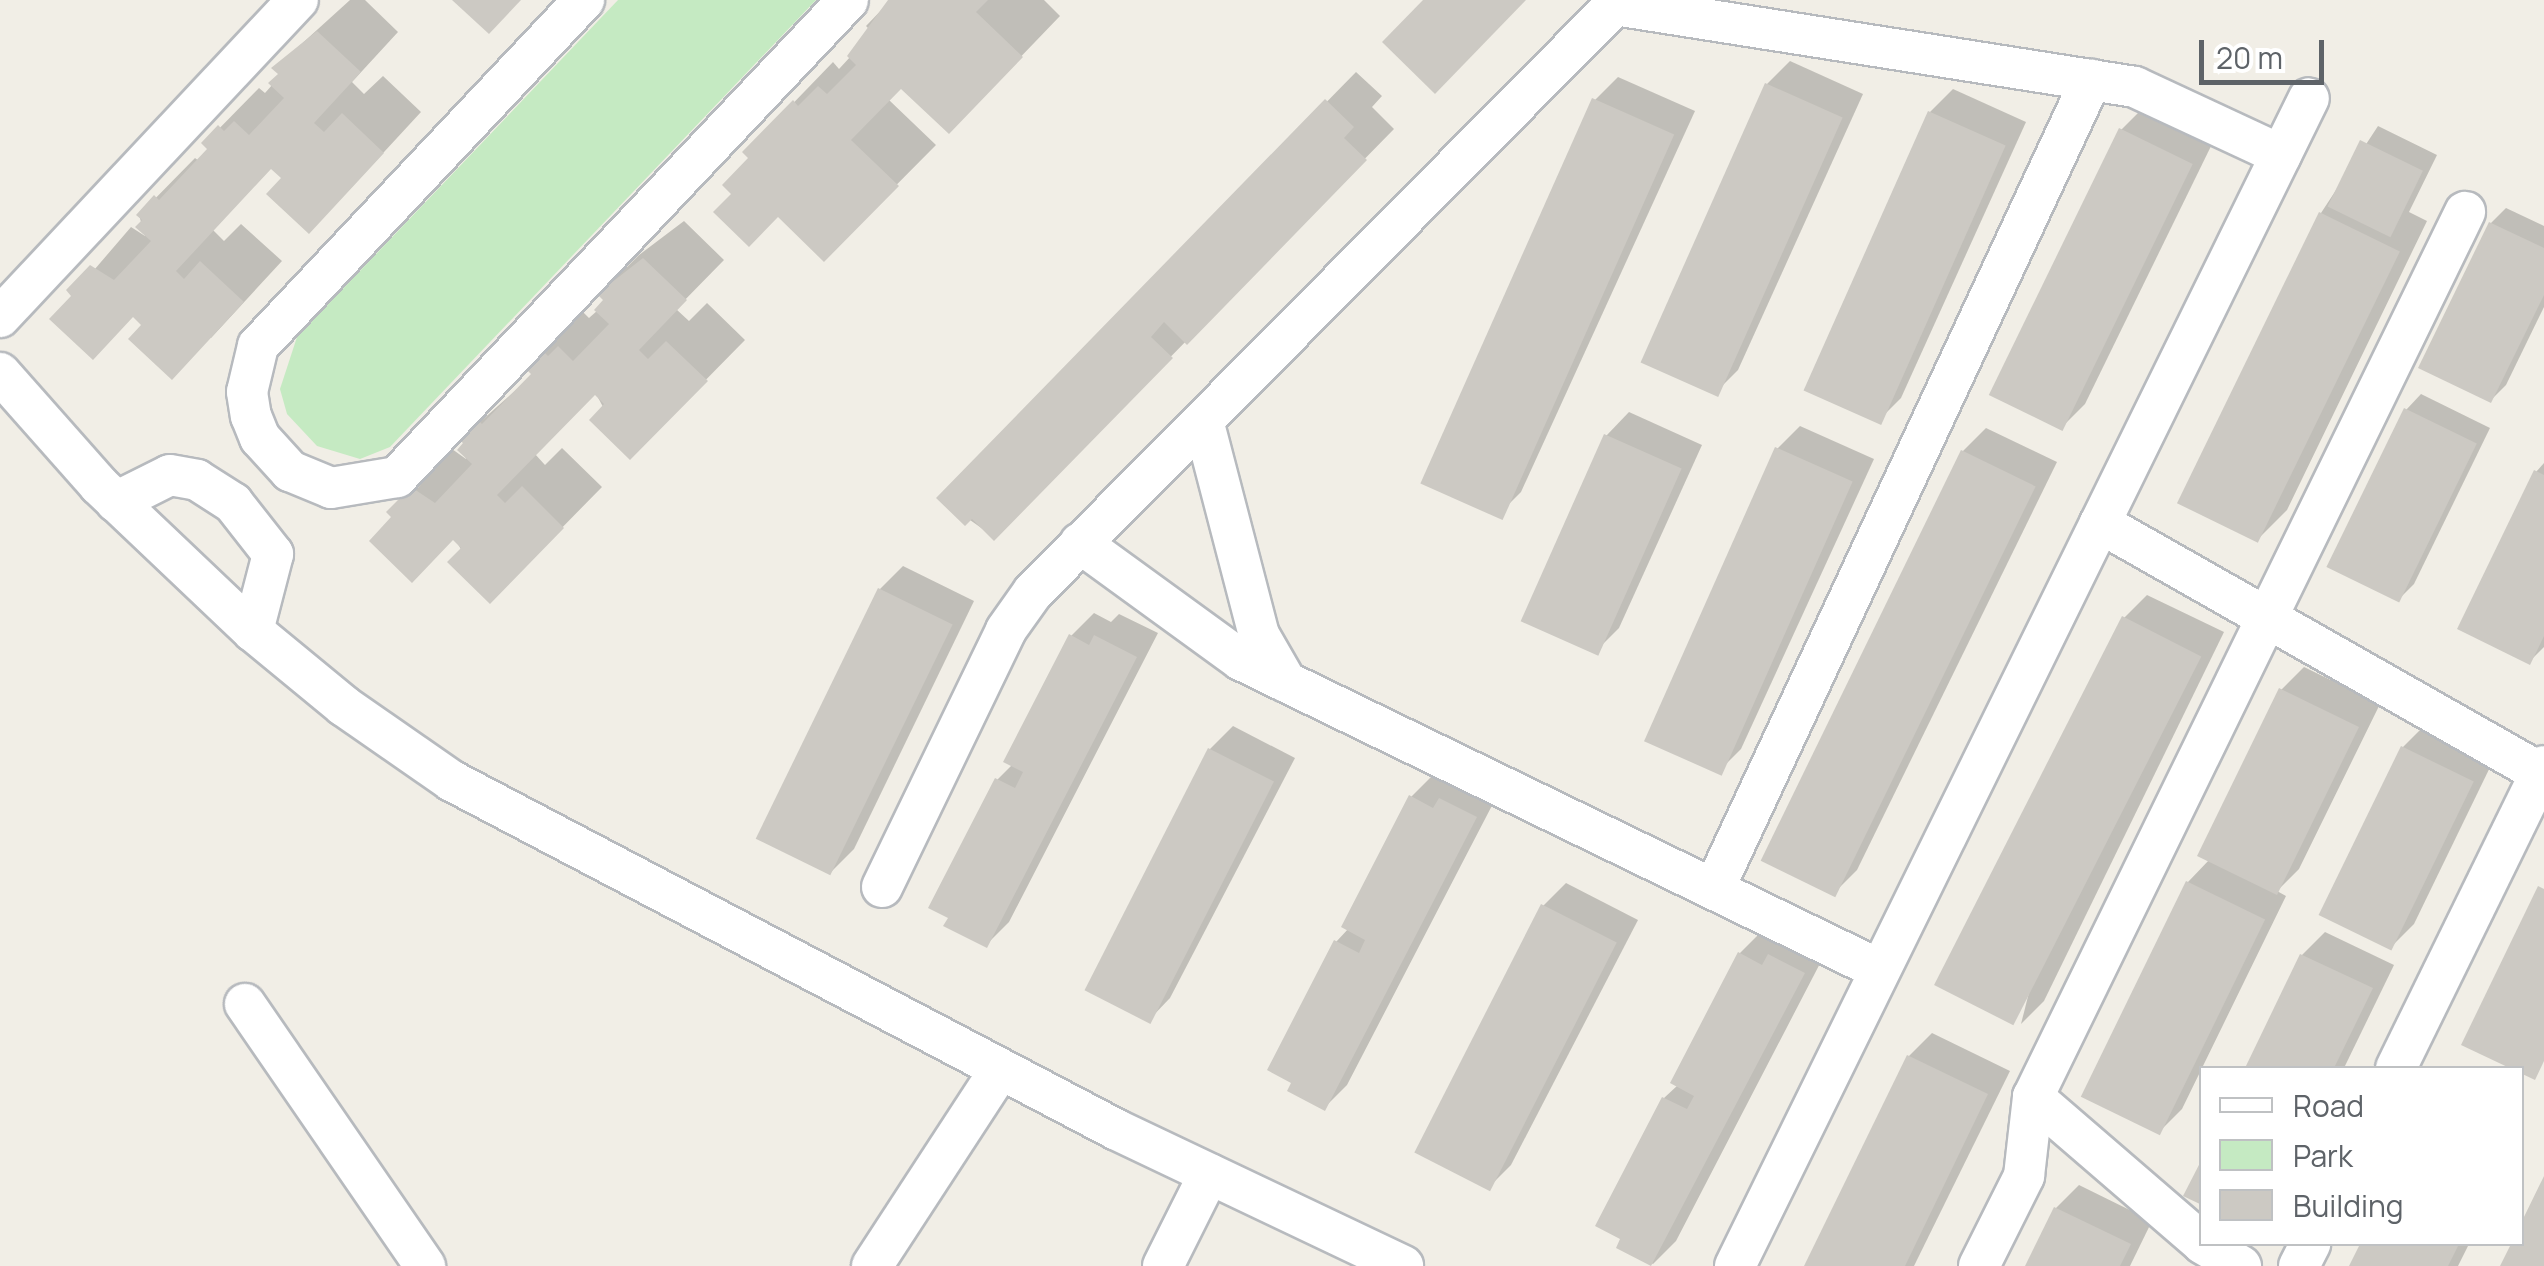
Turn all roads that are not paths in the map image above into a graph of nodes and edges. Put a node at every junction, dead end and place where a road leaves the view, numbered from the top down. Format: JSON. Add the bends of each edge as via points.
{"nodes":[{"id":1,"x":298,"y":0,"type":"edge"},
{"id":2,"x":584,"y":0,"type":"edge"},
{"id":3,"x":848,"y":0,"type":"edge"},
{"id":4,"x":2091,"y":80,"type":"junction"},
{"id":5,"x":2309,"y":98,"type":"dead end"},
{"id":6,"x":2281,"y":155,"type":"junction"},
{"id":7,"x":2465,"y":212,"type":"dead end"},
{"id":8,"x":0,"y":317,"type":"edge"},
{"id":9,"x":0,"y":373,"type":"edge"},
{"id":10,"x":1204,"y":424,"type":"junction"},
{"id":11,"x":273,"y":456,"type":"junction"},
{"id":12,"x":116,"y":502,"type":"junction"},
{"id":13,"x":233,"y":503,"type":"junction"},
{"id":14,"x":2100,"y":523,"type":"junction"},
{"id":15,"x":1080,"y":542,"type":"junction"},
{"id":16,"x":2266,"y":618,"type":"junction"},
{"id":17,"x":253,"y":631,"type":"junction"},
{"id":18,"x":1286,"y":682,"type":"junction"},
{"id":19,"x":2543,"y":771,"type":"edge"},
{"id":20,"x":882,"y":887,"type":"dead end"},
{"id":21,"x":1714,"y":890,"type":"junction"},
{"id":22,"x":1880,"y":970,"type":"junction"},
{"id":23,"x":246,"y":1004,"type":"dead end"},
{"id":24,"x":2397,"y":1066,"type":"edge"},
{"id":25,"x":1000,"y":1070,"type":"junction"},
{"id":26,"x":2033,"y":1097,"type":"junction"},
{"id":27,"x":1208,"y":1174,"type":"junction"},
{"id":28,"x":2202,"y":1249,"type":"edge"},
{"id":29,"x":425,"y":1266,"type":"edge"},
{"id":30,"x":872,"y":1266,"type":"edge"},
{"id":31,"x":1163,"y":1266,"type":"edge"},
{"id":32,"x":1403,"y":1266,"type":"edge"},
{"id":33,"x":1735,"y":1266,"type":"edge"},
{"id":34,"x":1979,"y":1266,"type":"edge"},
{"id":35,"x":2241,"y":1266,"type":"edge"}],
"edges":[{"from":1,"to":8,"type":"street"},
{"from":2,"to":11,"type":"street","via":[[258,346],[247,392],[251,416]]},
{"from":3,"to":11,"type":"street","via":[[397,477],[331,488],[290,472]]},
{"from":4,"to":6,"type":"street","via":[[2135,87]]},
{"from":4,"to":10,"type":"street","via":[[1615,5]]},
{"from":4,"to":21,"type":"street"},
{"from":5,"to":6,"type":"street"},
{"from":6,"to":14,"type":"street"},
{"from":7,"to":16,"type":"street"},
{"from":9,"to":12,"type":"street"},
{"from":10,"to":15,"type":"street"},
{"from":10,"to":18,"type":"street","via":[[1260,635]]},
{"from":11,"to":13,"type":"street"},
{"from":12,"to":13,"type":"street","via":[[170,475],[198,480]]},
{"from":12,"to":17,"type":"street"},
{"from":13,"to":17,"type":"street","via":[[273,554]]},
{"from":14,"to":16,"type":"street"},
{"from":14,"to":22,"type":"street"},
{"from":15,"to":18,"type":"street","via":[[1241,660]]},
{"from":15,"to":20,"type":"street","via":[[1006,630]]},
{"from":16,"to":19,"type":"street"},
{"from":16,"to":26,"type":"street"},
{"from":17,"to":25,"type":"street","via":[[452,782]]},
{"from":18,"to":21,"type":"street"},
{"from":19,"to":24,"type":"street"},
{"from":21,"to":22,"type":"street"},
{"from":22,"to":33,"type":"street"},
{"from":23,"to":29,"type":"street"},
{"from":25,"to":27,"type":"street"},
{"from":25,"to":30,"type":"street"},
{"from":26,"to":28,"type":"street"},
{"from":26,"to":34,"type":"street","via":[[2024,1176]]},
{"from":27,"to":31,"type":"street"},
{"from":27,"to":32,"type":"street"},
{"from":28,"to":35,"type":"street"}]}
